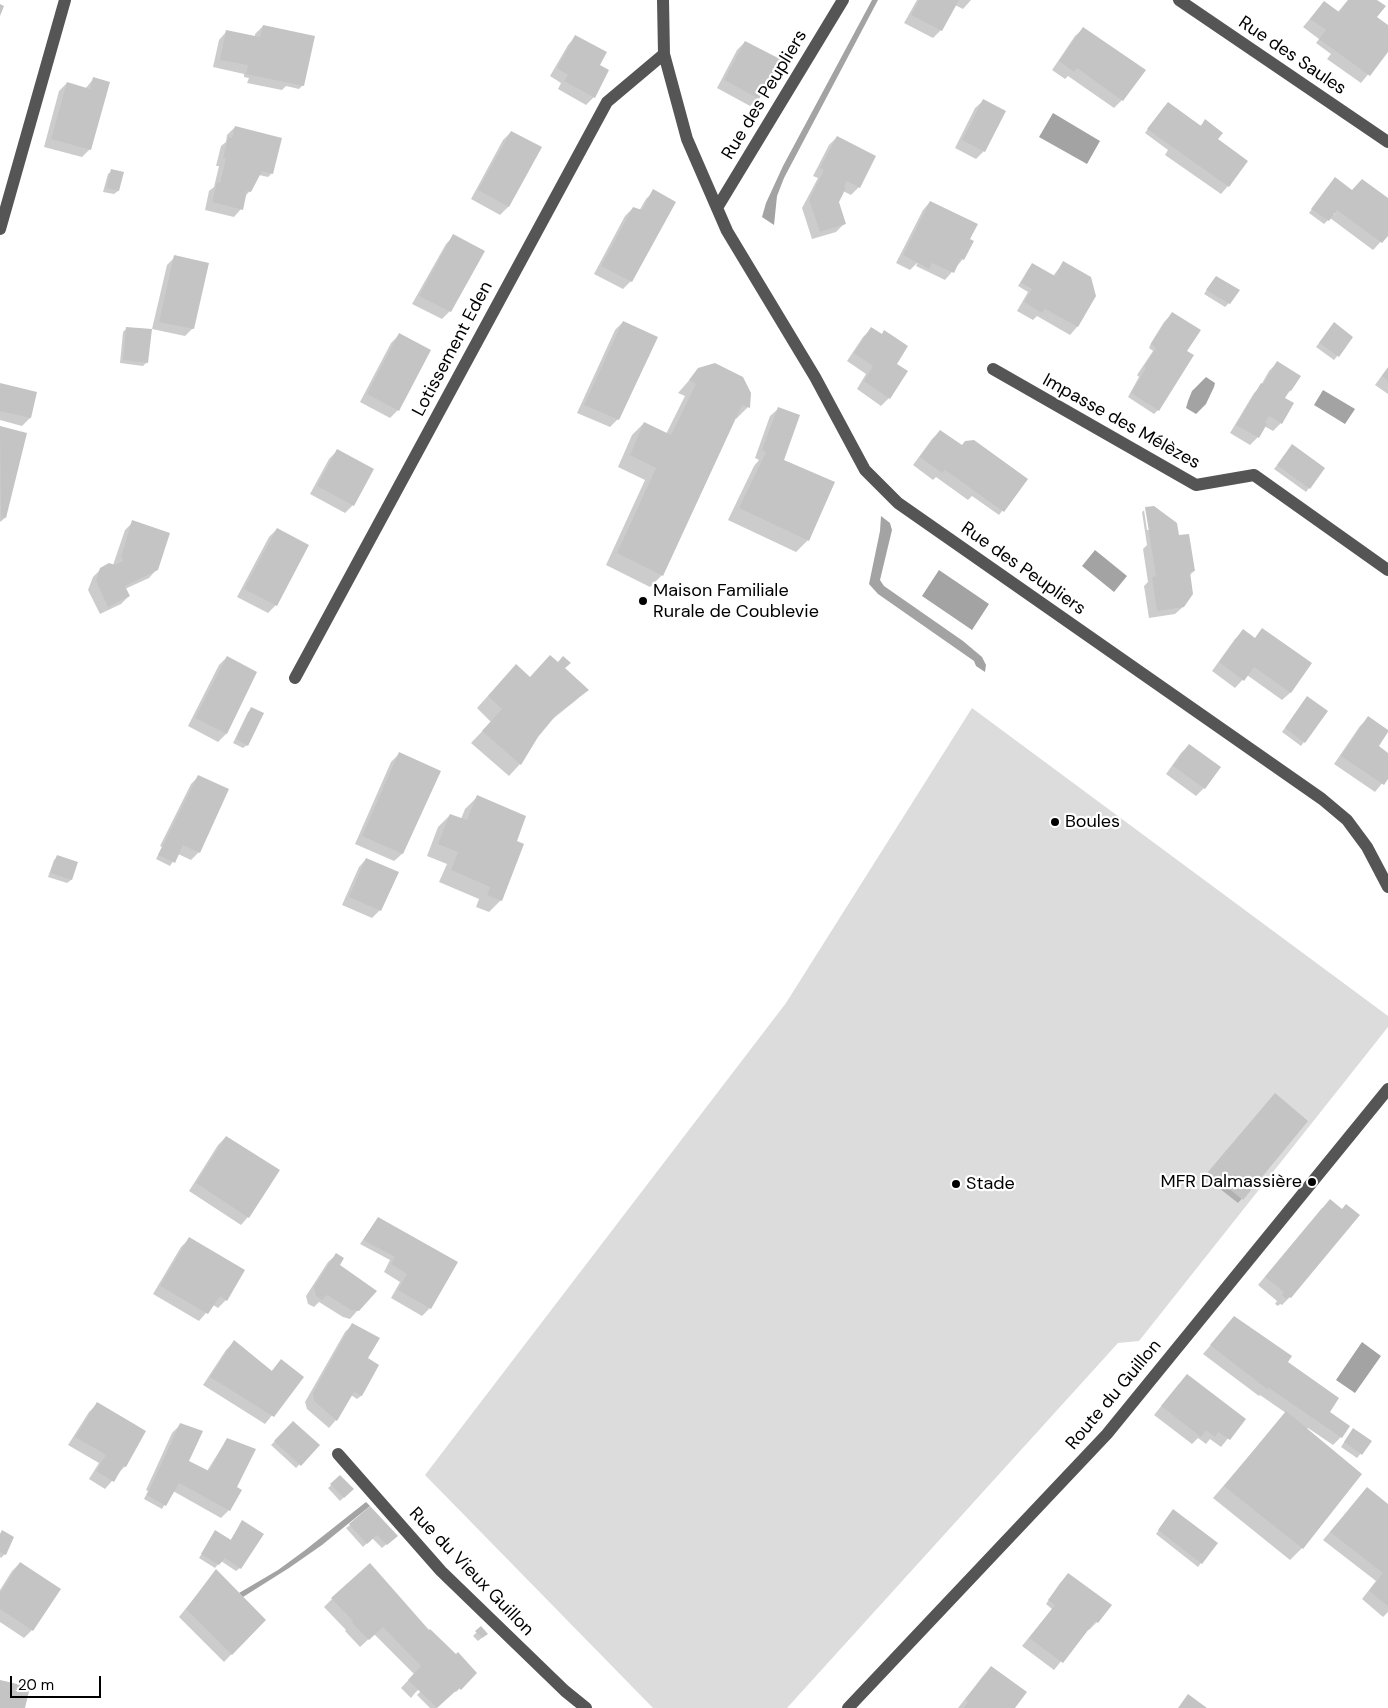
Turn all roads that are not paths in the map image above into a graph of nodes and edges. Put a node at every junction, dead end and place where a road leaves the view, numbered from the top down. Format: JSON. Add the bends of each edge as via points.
{"nodes":[{"id":1,"x":66,"y":0,"type":"edge"},
{"id":2,"x":663,"y":0,"type":"edge"},
{"id":3,"x":843,"y":0,"type":"edge"},
{"id":4,"x":1179,"y":0,"type":"edge"},
{"id":5,"x":664,"y":54,"type":"junction"},
{"id":6,"x":1387,"y":140,"type":"edge"},
{"id":7,"x":717,"y":208,"type":"junction"},
{"id":8,"x":0,"y":228,"type":"edge"},
{"id":9,"x":992,"y":369,"type":"dead end"},
{"id":10,"x":1388,"y":570,"type":"edge"},
{"id":11,"x":295,"y":678,"type":"dead end"},
{"id":12,"x":1388,"y":887,"type":"edge"},
{"id":13,"x":1388,"y":1089,"type":"edge"},
{"id":14,"x":338,"y":1454,"type":"dead end"},
{"id":15,"x":853,"y":1706,"type":"edge"},
{"id":16,"x":586,"y":1708,"type":"edge"}],
"edges":[{"from":1,"to":8,"type":"street"},
{"from":2,"to":5,"type":"street","name":"Rue des Peupliers"},
{"from":3,"to":7,"type":"street","name":"Rue des Peupliers"},
{"from":4,"to":6,"type":"street","name":"Rue des Saules"},
{"from":5,"to":7,"type":"street","name":"Rue des Peupliers","via":[[687,139]]},
{"from":5,"to":11,"type":"street","name":"Lotissement Eden","via":[[607,102]]},
{"from":7,"to":12,"type":"street","name":"Rue des Peupliers","via":[[865,470],[898,503],[1322,799],[1352,826]]},
{"from":9,"to":10,"type":"street","name":"Impasse des Mélèzes","via":[[1196,485],[1254,476]]},
{"from":13,"to":15,"type":"street","name":"Route du Guillon","via":[[1107,1434]]},
{"from":14,"to":16,"type":"street","name":"Rue du Vieux Guillon","via":[[441,1571]]}]}
